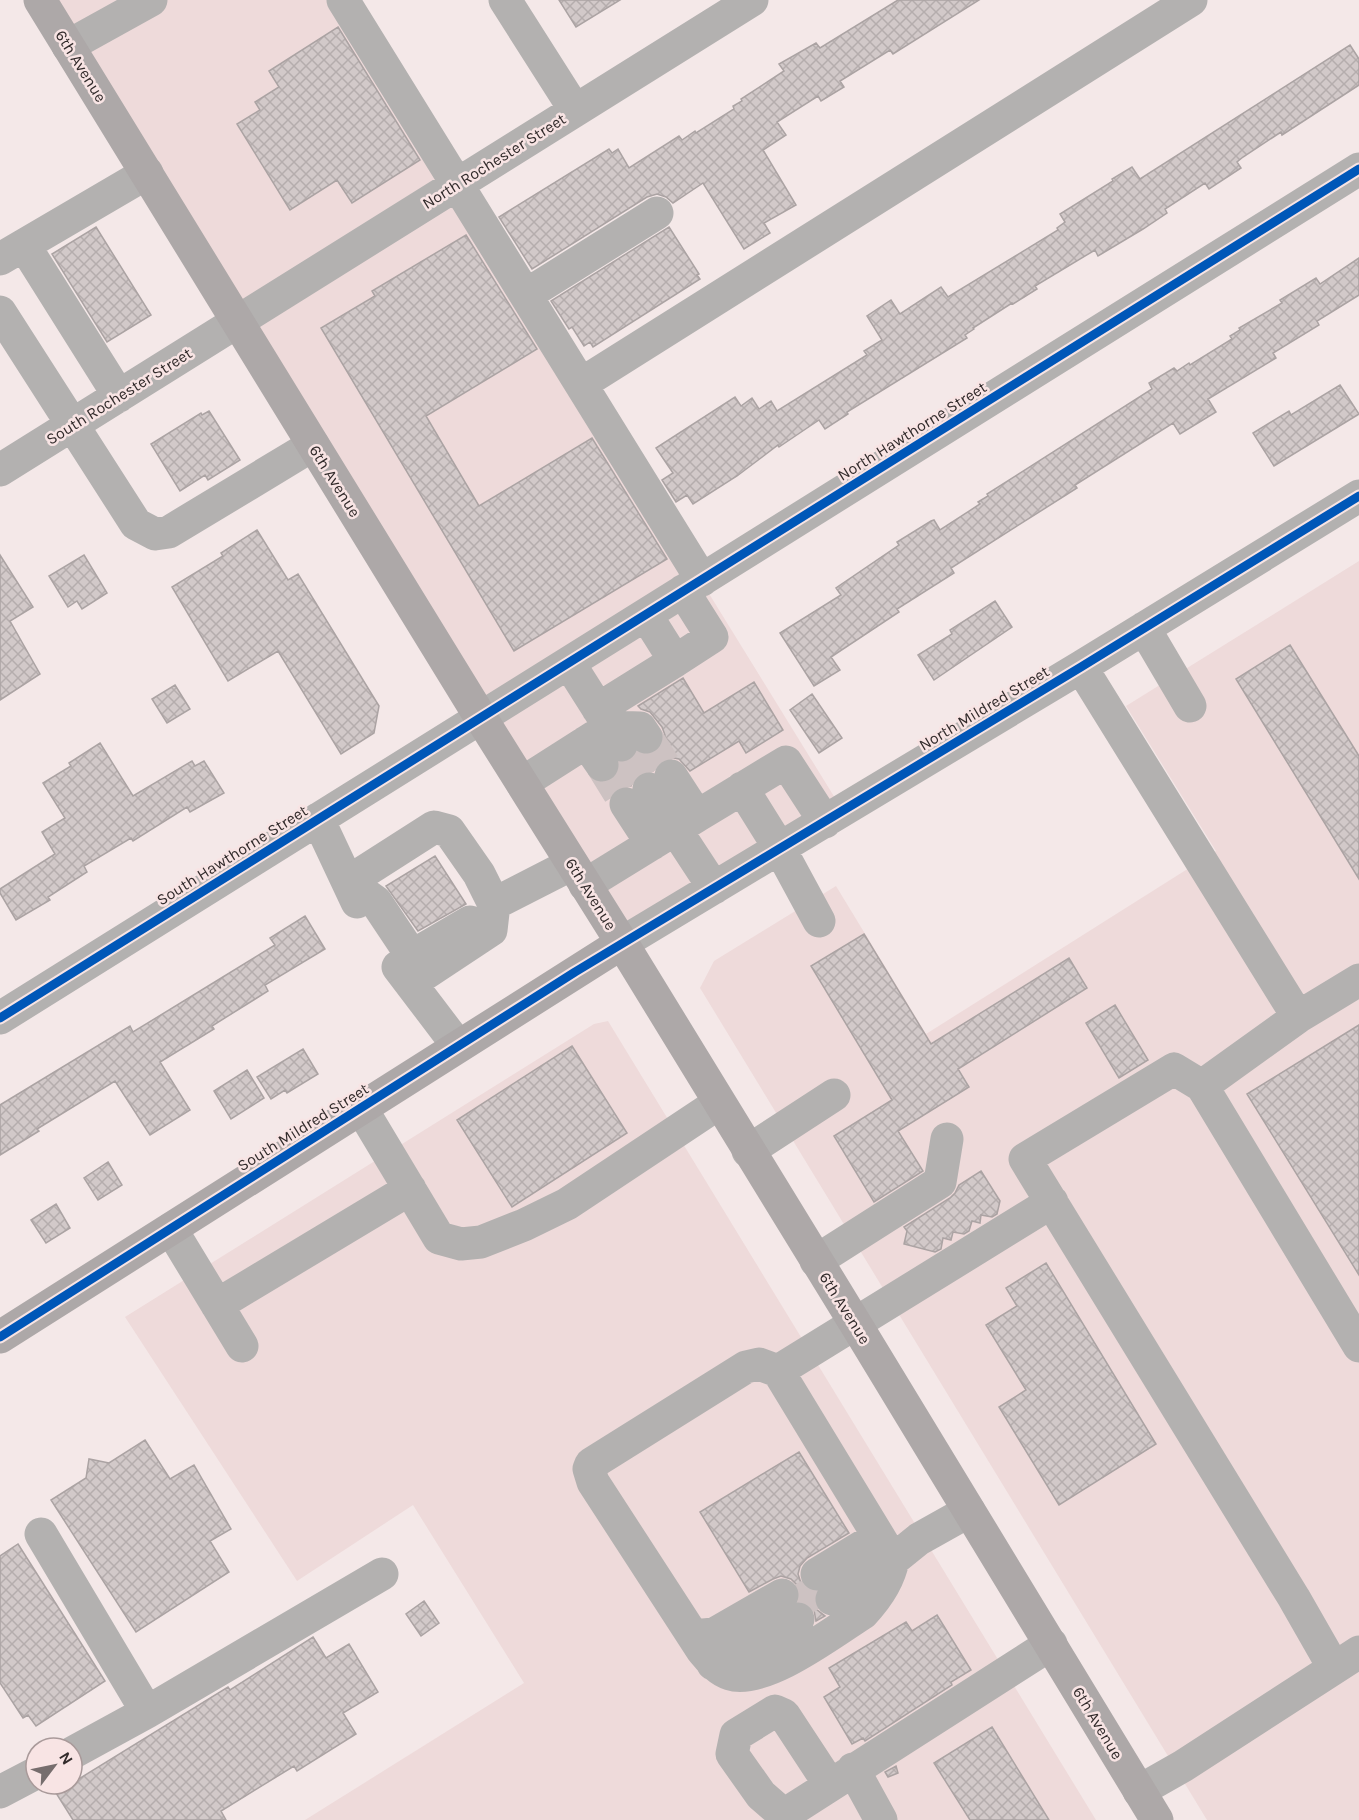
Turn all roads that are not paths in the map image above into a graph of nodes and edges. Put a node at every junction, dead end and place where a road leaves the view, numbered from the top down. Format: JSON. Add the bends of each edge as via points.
{"nodes":[{"id":1,"x":40,"y":0,"type":"edge"},
{"id":2,"x":151,"y":0,"type":"edge"},
{"id":3,"x":343,"y":0,"type":"edge"},
{"id":4,"x":505,"y":0,"type":"edge"},
{"id":5,"x":752,"y":0,"type":"edge"},
{"id":6,"x":1191,"y":0,"type":"edge"},
{"id":7,"x":69,"y":46,"type":"junction"},
{"id":8,"x":575,"y":110,"type":"junction"},
{"id":9,"x":1359,"y":169,"type":"edge"},
{"id":10,"x":147,"y":173,"type":"junction"},
{"id":11,"x":457,"y":184,"type":"junction"},
{"id":12,"x":657,"y":213,"type":"dead end"},
{"id":13,"x":12,"y":252,"type":"edge"},
{"id":14,"x":526,"y":295,"type":"junction"},
{"id":15,"x":0,"y":312,"type":"edge"},
{"id":16,"x":237,"y":321,"type":"junction"},
{"id":17,"x":581,"y":384,"type":"junction"},
{"id":18,"x":119,"y":396,"type":"junction"},
{"id":19,"x":73,"y":424,"type":"junction"},
{"id":20,"x":313,"y":445,"type":"junction"},
{"id":21,"x":0,"y":470,"type":"edge"},
{"id":22,"x":1359,"y":496,"type":"edge"},
{"id":23,"x":693,"y":585,"type":"junction"},
{"id":24,"x":646,"y":615,"type":"junction"},
{"id":25,"x":1143,"y":628,"type":"junction"},
{"id":26,"x":675,"y":661,"type":"junction"},
{"id":27,"x":569,"y":663,"type":"junction"},
{"id":28,"x":1081,"y":666,"type":"junction"},
{"id":29,"x":1190,"y":706,"type":"dead end"},
{"id":30,"x":481,"y":718,"type":"junction"},
{"id":31,"x":611,"y":738,"type":"junction"},
{"id":32,"x":522,"y":783,"type":"junction"},
{"id":33,"x":742,"y":788,"type":"junction"},
{"id":34,"x":649,"y":789,"type":"tunnel mouth"},
{"id":35,"x":318,"y":819,"type":"junction"},
{"id":36,"x":825,"y":822,"type":"junction"},
{"id":37,"x":675,"y":829,"type":"junction"},
{"id":38,"x":780,"y":849,"type":"junction"},
{"id":39,"x":579,"y":874,"type":"junction"},
{"id":40,"x":348,"y":882,"type":"junction"},
{"id":41,"x":714,"y":888,"type":"junction"},
{"id":42,"x":493,"y":917,"type":"junction"},
{"id":43,"x":819,"y":921,"type":"dead end"},
{"id":44,"x":622,"y":944,"type":"junction"},
{"id":45,"x":1359,"y":980,"type":"edge"},
{"id":46,"x":411,"y":983,"type":"junction"},
{"id":47,"x":1298,"y":1017,"type":"junction"},
{"id":48,"x":0,"y":1018,"type":"edge"},
{"id":49,"x":458,"y":1046,"type":"junction"},
{"id":50,"x":1202,"y":1086,"type":"junction"},
{"id":51,"x":834,"y":1095,"type":"dead end"},
{"id":52,"x":719,"y":1103,"type":"junction"},
{"id":53,"x":361,"y":1108,"type":"junction"},
{"id":54,"x":947,"y":1139,"type":"dead end"},
{"id":55,"x":748,"y":1151,"type":"junction"},
{"id":56,"x":410,"y":1189,"type":"junction"},
{"id":57,"x":1052,"y":1202,"type":"junction"},
{"id":58,"x":171,"y":1229,"type":"junction"},
{"id":59,"x":816,"y":1261,"type":"junction"},
{"id":60,"x":217,"y":1305,"type":"junction"},
{"id":61,"x":855,"y":1323,"type":"junction"},
{"id":62,"x":0,"y":1337,"type":"edge"},
{"id":63,"x":242,"y":1346,"type":"dead end"},
{"id":64,"x":1359,"y":1346,"type":"edge"},
{"id":65,"x":778,"y":1371,"type":"junction"},
{"id":66,"x":969,"y":1510,"type":"junction"},
{"id":67,"x":41,"y":1534,"type":"dead end"},
{"id":68,"x":886,"y":1549,"type":"junction"},
{"id":69,"x":382,"y":1574,"type":"dead end"},
{"id":70,"x":825,"y":1586,"type":"tunnel mouth"},
{"id":71,"x":790,"y":1607,"type":"tunnel mouth"},
{"id":72,"x":1051,"y":1644,"type":"junction"},
{"id":73,"x":704,"y":1651,"type":"junction"},
{"id":74,"x":1346,"y":1660,"type":"edge"},
{"id":75,"x":147,"y":1712,"type":"junction"},
{"id":76,"x":84,"y":1746,"type":"edge"},
{"id":77,"x":841,"y":1777,"type":"junction"},
{"id":78,"x":24,"y":1779,"type":"edge"},
{"id":79,"x":1139,"y":1791,"type":"junction"},
{"id":80,"x":0,"y":1792,"type":"edge"},
{"id":81,"x":0,"y":1813,"type":"edge"},
{"id":82,"x":786,"y":1817,"type":"edge"},
{"id":83,"x":5,"y":1820,"type":"edge"},
{"id":84,"x":881,"y":1820,"type":"edge"},
{"id":85,"x":1157,"y":1820,"type":"edge"}],
"edges":[{"from":1,"to":7,"type":"main road","name":"6th Avenue"},
{"from":2,"to":7,"type":"street"},
{"from":3,"to":11,"type":"street"},
{"from":4,"to":8,"type":"street"},
{"from":5,"to":8,"type":"street","name":"North Rochester Street"},
{"from":6,"to":17,"type":"street"},
{"from":7,"to":10,"type":"main road","name":"6th Avenue"},
{"from":8,"to":11,"type":"street","name":"North Rochester Street"},
{"from":9,"to":23,"type":"street","name":"North Hawthorne Street"},
{"from":10,"to":13,"type":"street"},
{"from":10,"to":16,"type":"main road","name":"6th Avenue"},
{"from":11,"to":14,"type":"street"},
{"from":11,"to":16,"type":"street","name":"North Rochester Street"},
{"from":12,"to":14,"type":"street"},
{"from":13,"to":18,"type":"street"},
{"from":14,"to":17,"type":"street"},
{"from":15,"to":19,"type":"street"},
{"from":16,"to":18,"type":"street","name":"South Rochester Street"},
{"from":16,"to":20,"type":"main road","name":"6th Avenue"},
{"from":17,"to":23,"type":"street"},
{"from":18,"to":19,"type":"street","name":"South Rochester Street"},
{"from":19,"to":20,"type":"street","via":[[136,524],[154,534],[169,532]]},
{"from":19,"to":21,"type":"street","name":"South Rochester Street"},
{"from":20,"to":30,"type":"main road","name":"6th Avenue"},
{"from":22,"to":25,"type":"street","name":"North Mildred Street"},
{"from":23,"to":24,"type":"street","name":"North Hawthorne Street"},
{"from":23,"to":26,"type":"street","via":[[712,637]]},
{"from":24,"to":26,"type":"street"},
{"from":24,"to":27,"type":"street","name":"North Hawthorne Street"},
{"from":25,"to":28,"type":"street","name":"North Mildred Street"},
{"from":25,"to":29,"type":"street"},
{"from":26,"to":31,"type":"street"},
{"from":27,"to":30,"type":"street","name":"North Hawthorne Street"},
{"from":27,"to":31,"type":"street"},
{"from":28,"to":36,"type":"street","name":"North Mildred Street"},
{"from":28,"to":47,"type":"street"},
{"from":30,"to":32,"type":"main road","name":"6th Avenue"},
{"from":30,"to":35,"type":"street","name":"South Hawthorne Street"},
{"from":31,"to":32,"type":"street"},
{"from":32,"to":39,"type":"main road","name":"6th Avenue"},
{"from":33,"to":36,"type":"street","via":[[786,762]]},
{"from":33,"to":37,"type":"street"},
{"from":33,"to":38,"type":"street"},
{"from":34,"to":37,"type":"street"},
{"from":35,"to":40,"type":"street"},
{"from":35,"to":48,"type":"street","name":"South Hawthorne Street"},
{"from":36,"to":38,"type":"street","name":"North Mildred Street"},
{"from":37,"to":39,"type":"street"},
{"from":37,"to":41,"type":"street"},
{"from":38,"to":41,"type":"street","name":"North Mildred Street"},
{"from":38,"to":43,"type":"street"},
{"from":39,"to":42,"type":"street"},
{"from":39,"to":44,"type":"main road","name":"6th Avenue"},
{"from":40,"to":42,"type":"street","via":[[376,902],[412,956],[470,922]]},
{"from":40,"to":42,"type":"street","via":[[434,827],[449,831],[479,874]]},
{"from":40,"to":46,"type":"street","via":[[370,933]]},
{"from":41,"to":44,"type":"street","name":"North Mildred Street"},
{"from":42,"to":46,"type":"street"},
{"from":44,"to":49,"type":"main road","name":"South Mildred Street"},
{"from":44,"to":52,"type":"main road","name":"6th Avenue"},
{"from":45,"to":47,"type":"street"},
{"from":46,"to":49,"type":"street"},
{"from":47,"to":50,"type":"street"},
{"from":49,"to":53,"type":"main road","name":"South Mildred Street"},
{"from":50,"to":57,"type":"street","via":[[1174,1069],[1025,1159]]},
{"from":50,"to":64,"type":"street"},
{"from":51,"to":55,"type":"street"},
{"from":52,"to":55,"type":"main road","name":"6th Avenue"},
{"from":52,"to":56,"type":"street","via":[[567,1204],[481,1242],[461,1244],[440,1238]]},
{"from":53,"to":56,"type":"street"},
{"from":53,"to":58,"type":"main road","name":"South Mildred Street"},
{"from":54,"to":59,"type":"street","via":[[940,1182]]},
{"from":55,"to":59,"type":"main road","name":"6th Avenue"},
{"from":56,"to":60,"type":"street"},
{"from":57,"to":61,"type":"street"},
{"from":57,"to":74,"type":"street","via":[[1294,1598]]},
{"from":58,"to":60,"type":"street"},
{"from":58,"to":62,"type":"main road","name":"South Mildred Street"},
{"from":59,"to":61,"type":"main road","name":"6th Avenue"},
{"from":60,"to":63,"type":"street"},
{"from":61,"to":65,"type":"street"},
{"from":61,"to":66,"type":"main road","name":"6th Avenue"},
{"from":65,"to":68,"type":"street"},
{"from":65,"to":73,"type":"street","via":[[746,1366],[591,1464],[589,1469],[593,1482]]},
{"from":66,"to":68,"type":"street","via":[[918,1539]]},
{"from":66,"to":72,"type":"main road","name":"6th Avenue"},
{"from":67,"to":75,"type":"street"},
{"from":68,"to":70,"type":"street"},
{"from":68,"to":73,"type":"street","via":[[890,1575],[863,1613],[796,1655],[747,1676],[729,1674]]},
{"from":69,"to":75,"type":"street"},
{"from":71,"to":73,"type":"street","via":[[714,1634]]},
{"from":72,"to":77,"type":"street"},
{"from":72,"to":79,"type":"main road","name":"6th Avenue"},
{"from":74,"to":79,"type":"street"},
{"from":75,"to":76,"type":"street"},
{"from":77,"to":82,"type":"street"},
{"from":77,"to":82,"type":"street","via":[[784,1715],[775,1711],[736,1735],[732,1754],[760,1795]]},
{"from":77,"to":84,"type":"street"},
{"from":78,"to":80,"type":"street"},
{"from":79,"to":85,"type":"main road","name":"6th Avenue"},
{"from":81,"to":83,"type":"street"}]}
